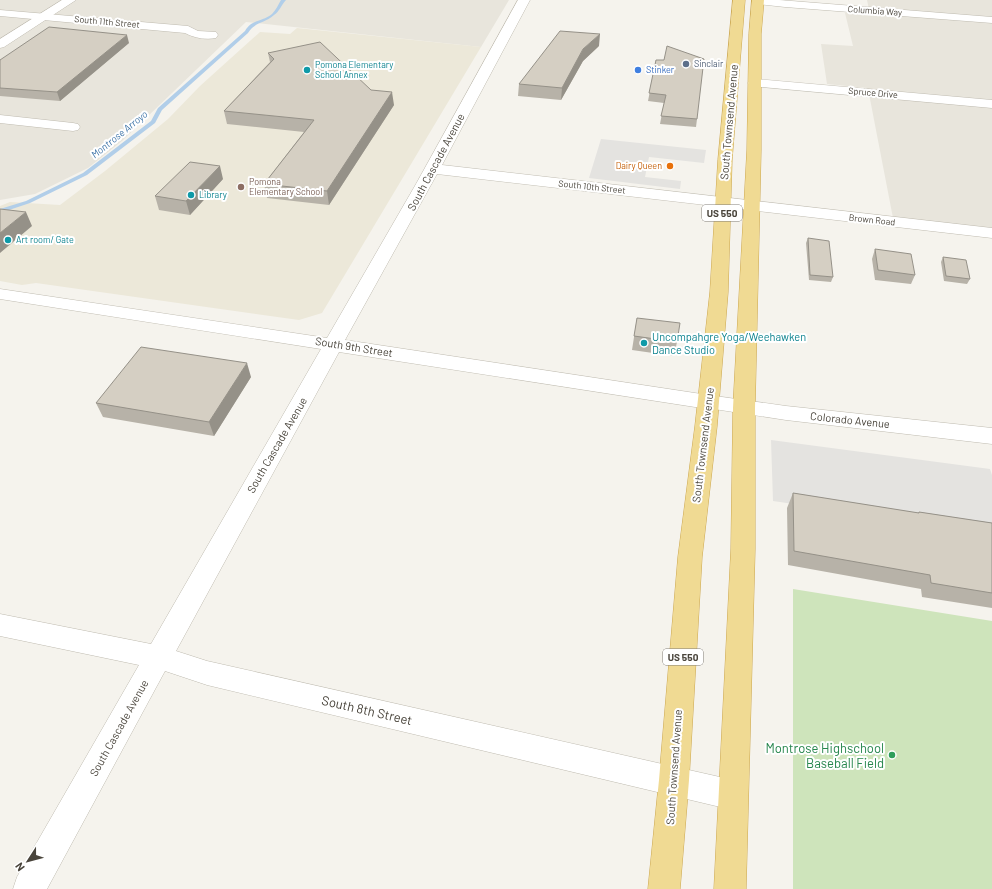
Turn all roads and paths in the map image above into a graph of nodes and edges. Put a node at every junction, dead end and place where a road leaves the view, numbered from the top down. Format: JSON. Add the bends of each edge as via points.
{"nodes":[{"id":1,"x":70,"y":0,"type":"edge"},
{"id":2,"x":524,"y":0,"type":"edge"},
{"id":3,"x":739,"y":0,"type":"edge"},
{"id":4,"x":754,"y":0,"type":"edge"},
{"id":5,"x":758,"y":0,"type":"edge"},
{"id":6,"x":878,"y":6,"type":"edge"},
{"id":7,"x":0,"y":13,"type":"edge"},
{"id":8,"x":43,"y":17,"type":"junction"},
{"id":9,"x":992,"y":20,"type":"edge"},
{"id":10,"x":212,"y":35,"type":"dead end"},
{"id":11,"x":0,"y":44,"type":"edge"},
{"id":12,"x":755,"y":83,"type":"junction"},
{"id":13,"x":992,"y":104,"type":"edge"},
{"id":14,"x":0,"y":119,"type":"edge"},
{"id":15,"x":73,"y":127,"type":"dead end"},
{"id":16,"x":433,"y":169,"type":"junction"},
{"id":17,"x":722,"y":203,"type":"junction"},
{"id":18,"x":752,"y":207,"type":"junction"},
{"id":19,"x":992,"y":233,"type":"edge"},
{"id":20,"x":0,"y":294,"type":"edge"},
{"id":21,"x":334,"y":344,"type":"junction"},
{"id":22,"x":708,"y":402,"type":"junction"},
{"id":23,"x":744,"y":408,"type":"junction"},
{"id":24,"x":992,"y":436,"type":"edge"},
{"id":25,"x":0,"y":625,"type":"edge"},
{"id":26,"x":158,"y":658,"type":"junction"},
{"id":27,"x":674,"y":780,"type":"junction"},
{"id":28,"x":733,"y":794,"type":"junction"},
{"id":29,"x":28,"y":889,"type":"edge"},
{"id":30,"x":664,"y":889,"type":"edge"},
{"id":31,"x":730,"y":889,"type":"edge"}],
"edges":[{"from":1,"to":8,"type":"street"},
{"from":2,"to":16,"type":"street","name":"South Cascade Avenue"},
{"from":3,"to":17,"type":"highway","name":"South Townsend Avenue","number":"US 550"},
{"from":4,"to":5,"type":"street","name":"Columbia Way"},
{"from":5,"to":6,"type":"street","name":"Columbia Way","via":[[785,4]]},
{"from":5,"to":12,"type":"highway","name":"South Townsend Avenue","number":"US 550"},
{"from":6,"to":9,"type":"street","name":"Columbia Way"},
{"from":7,"to":8,"type":"street","name":"South 11th Street"},
{"from":8,"to":10,"type":"street","name":"South 11th Street","via":[[188,30],[195,34]]},
{"from":8,"to":11,"type":"street"},
{"from":12,"to":13,"type":"street","name":"Spruce Drive"},
{"from":12,"to":18,"type":"highway","name":"South Townsend Avenue","number":"US 550"},
{"from":14,"to":15,"type":"street"},
{"from":16,"to":17,"type":"street","name":"South 10th Street"},
{"from":16,"to":21,"type":"street","name":"South Cascade Avenue"},
{"from":17,"to":18,"type":"street","name":"South 10th Street"},
{"from":17,"to":22,"type":"highway","name":"South Townsend Avenue","number":"US 550","via":[[719,292]]},
{"from":18,"to":19,"type":"street","name":"Brown Road"},
{"from":18,"to":23,"type":"highway","name":"South Townsend Avenue","number":"US 550"},
{"from":20,"to":21,"type":"street","name":"South 9th Street"},
{"from":21,"to":22,"type":"street","name":"South 9th Street"},
{"from":21,"to":26,"type":"street","name":"South Cascade Avenue"},
{"from":22,"to":23,"type":"street","name":"Colorado Avenue"},
{"from":22,"to":27,"type":"highway","name":"South Townsend Avenue","number":"US 550","via":[[690,557]]},
{"from":23,"to":24,"type":"street","name":"Colorado Avenue"},
{"from":23,"to":28,"type":"highway","name":"South Townsend Avenue","number":"US 550","via":[[743,549]]},
{"from":25,"to":26,"type":"street","name":"South 8th Street"},
{"from":26,"to":27,"type":"street","name":"South 8th Street","via":[[207,673]]},
{"from":26,"to":29,"type":"street","name":"South Cascade Avenue"},
{"from":27,"to":28,"type":"street","name":"South 8th Street"},
{"from":27,"to":30,"type":"highway","name":"South Townsend Avenue","number":"US 550"},
{"from":28,"to":31,"type":"highway","name":"South Townsend Avenue","number":"US 550"}]}
